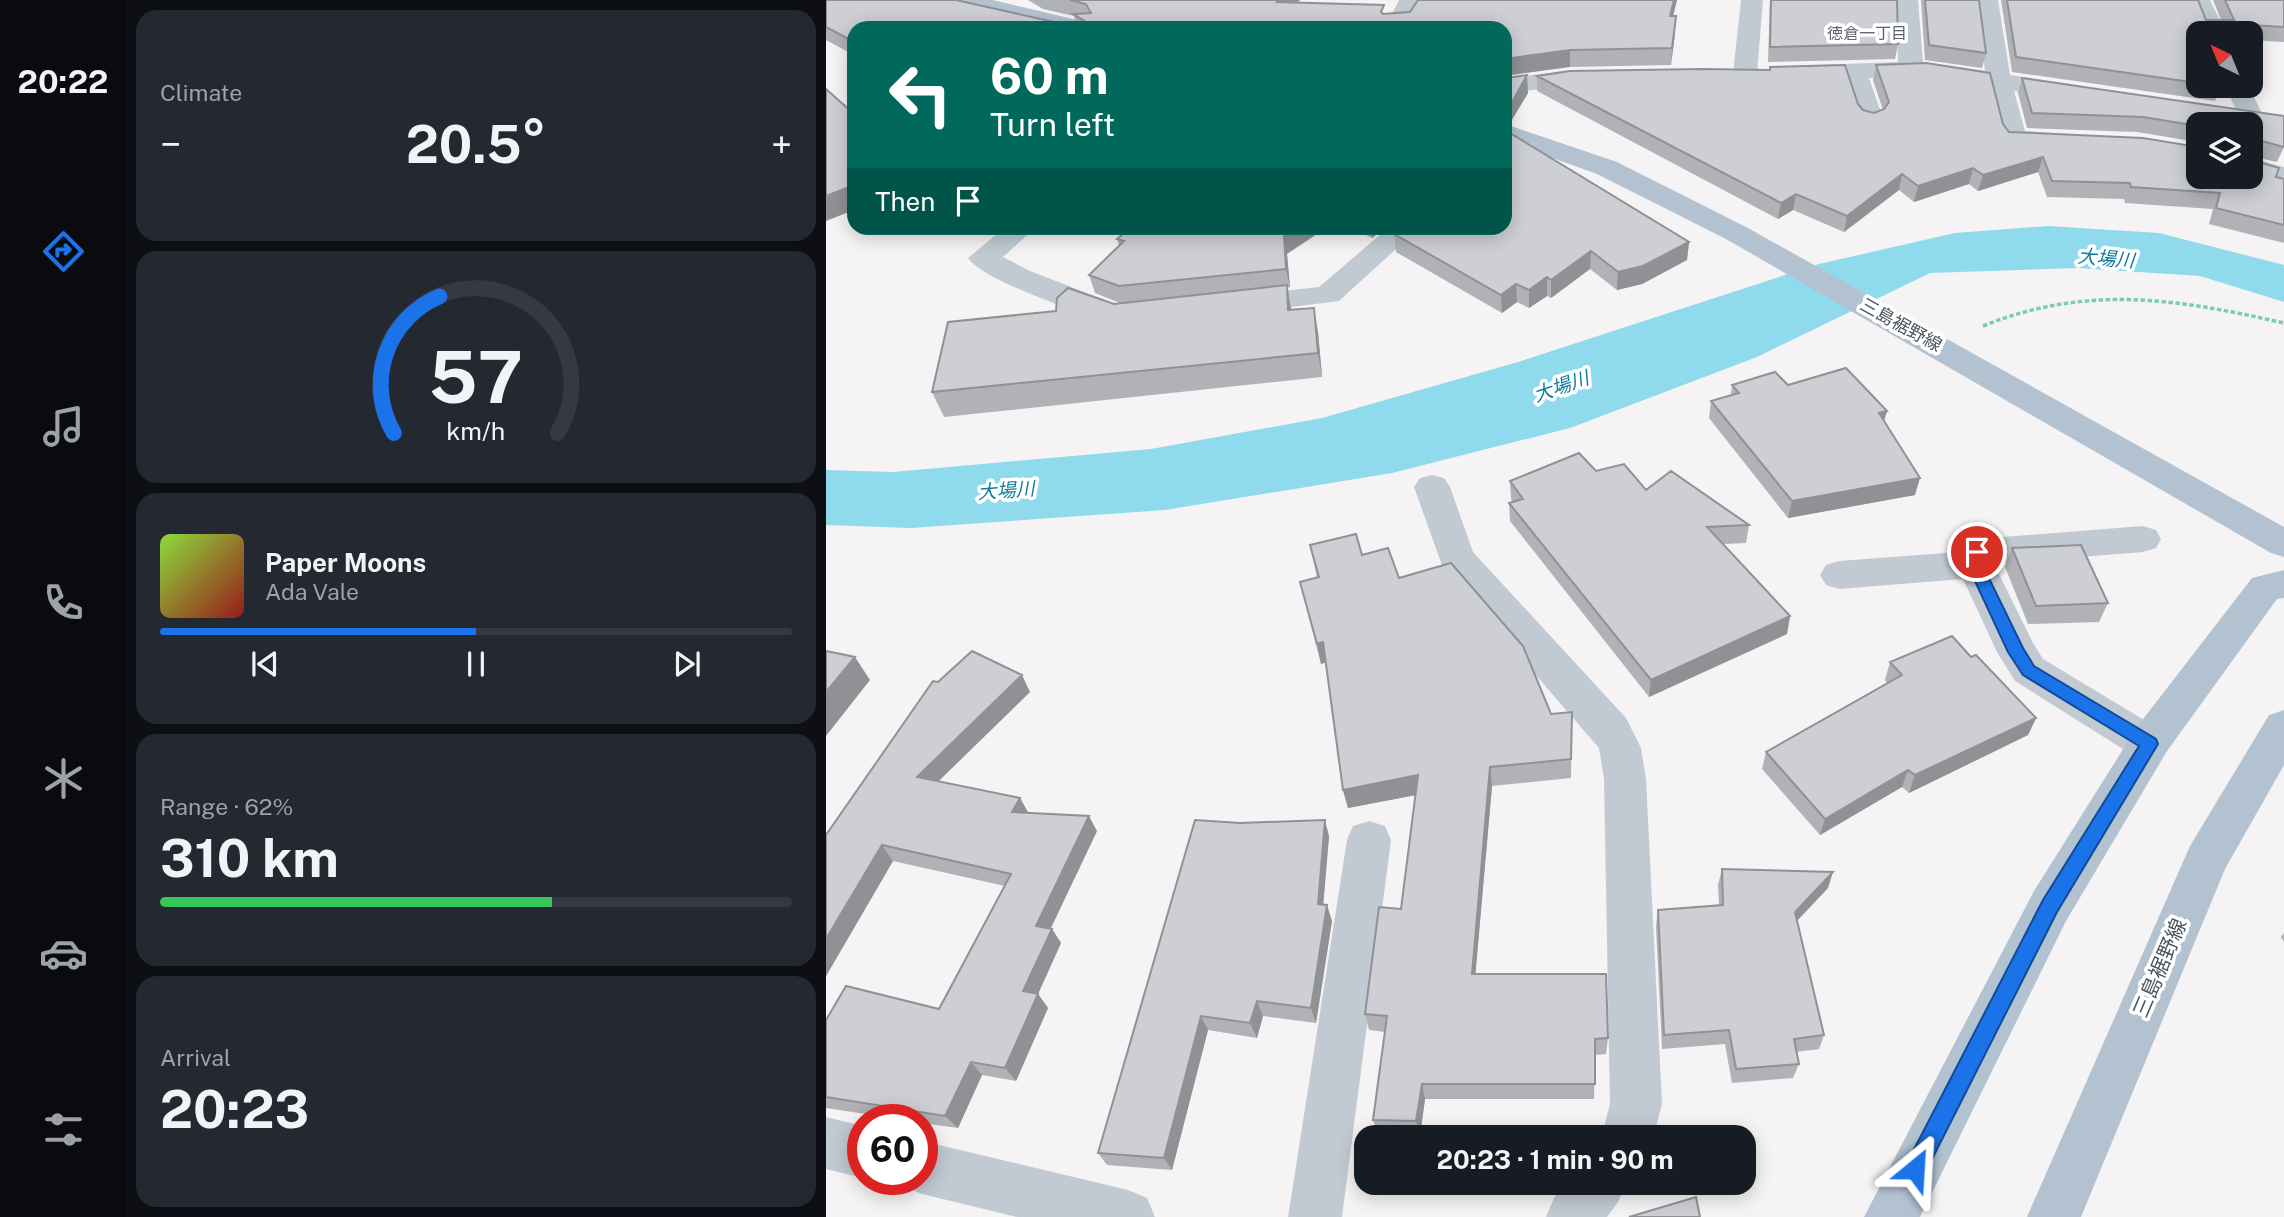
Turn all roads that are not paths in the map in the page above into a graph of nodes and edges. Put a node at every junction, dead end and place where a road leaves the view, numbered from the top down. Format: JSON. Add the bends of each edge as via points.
{"nodes":[{"id":1,"x":964,"y":0,"type":"edge"},
{"id":2,"x":1410,"y":0,"type":"edge"},
{"id":3,"x":1752,"y":0,"type":"edge"},
{"id":4,"x":1907,"y":0,"type":"edge"},
{"id":5,"x":1987,"y":0,"type":"edge"},
{"id":6,"x":2202,"y":5,"type":"edge"},
{"id":7,"x":1052,"y":21,"type":"edge"},
{"id":8,"x":1400,"y":21,"type":"edge"},
{"id":9,"x":2209,"y":21,"type":"edge"},
{"id":10,"x":1911,"y":69,"type":"junction"},
{"id":11,"x":1854,"y":71,"type":"junction"},
{"id":12,"x":1745,"y":74,"type":"junction"},
{"id":13,"x":1717,"y":75,"type":"edge"},
{"id":14,"x":1613,"y":78,"type":"edge"},
{"id":15,"x":2000,"y":81,"type":"junction"},
{"id":16,"x":1512,"y":85,"type":"edge"},
{"id":17,"x":2092,"y":95,"type":"edge"},
{"id":18,"x":2246,"y":98,"type":"edge"},
{"id":19,"x":2257,"y":112,"type":"edge"},
{"id":20,"x":1870,"y":118,"type":"edge"},
{"id":21,"x":1512,"y":138,"type":"edge"},
{"id":22,"x":2080,"y":140,"type":"edge"},
{"id":23,"x":2263,"y":170,"type":"edge"},
{"id":24,"x":2284,"y":176,"type":"edge"},
{"id":25,"x":1012,"y":235,"type":"edge"},
{"id":26,"x":1397,"y":235,"type":"edge"},
{"id":27,"x":1204,"y":308,"type":"edge"},
{"id":28,"x":1135,"y":316,"type":"edge"},
{"id":29,"x":1432,"y":487,"type":"dead end"},
{"id":30,"x":2143,"y":539,"type":"dead end"},
{"id":31,"x":2284,"y":544,"type":"edge"},
{"id":32,"x":1975,"y":564,"type":"junction"},
{"id":33,"x":1839,"y":575,"type":"dead end"},
{"id":34,"x":2284,"y":584,"type":"edge"},
{"id":35,"x":2284,"y":727,"type":"edge"},
{"id":36,"x":2150,"y":744,"type":"junction"},
{"id":37,"x":1369,"y":839,"type":"dead end"},
{"id":38,"x":1630,"y":1125,"type":"edge"},
{"id":39,"x":826,"y":1143,"type":"edge"},
{"id":40,"x":847,"y":1148,"type":"edge"},
{"id":41,"x":938,"y":1171,"type":"edge"},
{"id":42,"x":1590,"y":1195,"type":"edge"},
{"id":43,"x":1128,"y":1217,"type":"edge"},
{"id":44,"x":1315,"y":1217,"type":"edge"},
{"id":45,"x":1573,"y":1217,"type":"edge"},
{"id":46,"x":1891,"y":1217,"type":"edge"},
{"id":47,"x":2054,"y":1217,"type":"edge"}],
"edges":[{"from":1,"to":7,"type":"main road"},
{"from":2,"to":8,"type":"street"},
{"from":3,"to":12,"type":"street"},
{"from":4,"to":10,"type":"street"},
{"from":5,"to":15,"type":"street"},
{"from":6,"to":9,"type":"street"},
{"from":10,"to":11,"type":"street"},
{"from":10,"to":15,"type":"street"},
{"from":11,"to":12,"type":"street"},
{"from":11,"to":20,"type":"street"},
{"from":12,"to":13,"type":"street"},
{"from":14,"to":16,"type":"street","via":[[1570,77]]},
{"from":15,"to":17,"type":"street"},
{"from":15,"to":22,"type":"street","via":[[2014,139]]},
{"from":18,"to":19,"type":"street"},
{"from":21,"to":31,"type":"main road","name":"三島裾野線","via":[[1607,168],[1736,233]]},
{"from":23,"to":24,"type":"street"},
{"from":25,"to":28,"type":"street","via":[[983,258],[1121,317]]},
{"from":26,"to":27,"type":"street","via":[[1328,295]]},
{"from":29,"to":38,"type":"street","via":[[1456,558],[1611,730],[1620,748],[1625,779],[1636,1104]]},
{"from":30,"to":32,"type":"street","via":[[1977,552]]},
{"from":32,"to":33,"type":"street"},
{"from":32,"to":36,"type":"street","via":[[2029,670]]},
{"from":34,"to":36,"type":"main road","via":[[2265,588]]},
{"from":35,"to":47,"type":"main road","name":"三島裾野線","via":[[2206,860]]},
{"from":36,"to":46,"type":"main road","via":[[2050,906]]},
{"from":37,"to":44,"type":"street"},
{"from":39,"to":40,"type":"street"},
{"from":41,"to":43,"type":"street"},
{"from":42,"to":45,"type":"street"}]}
